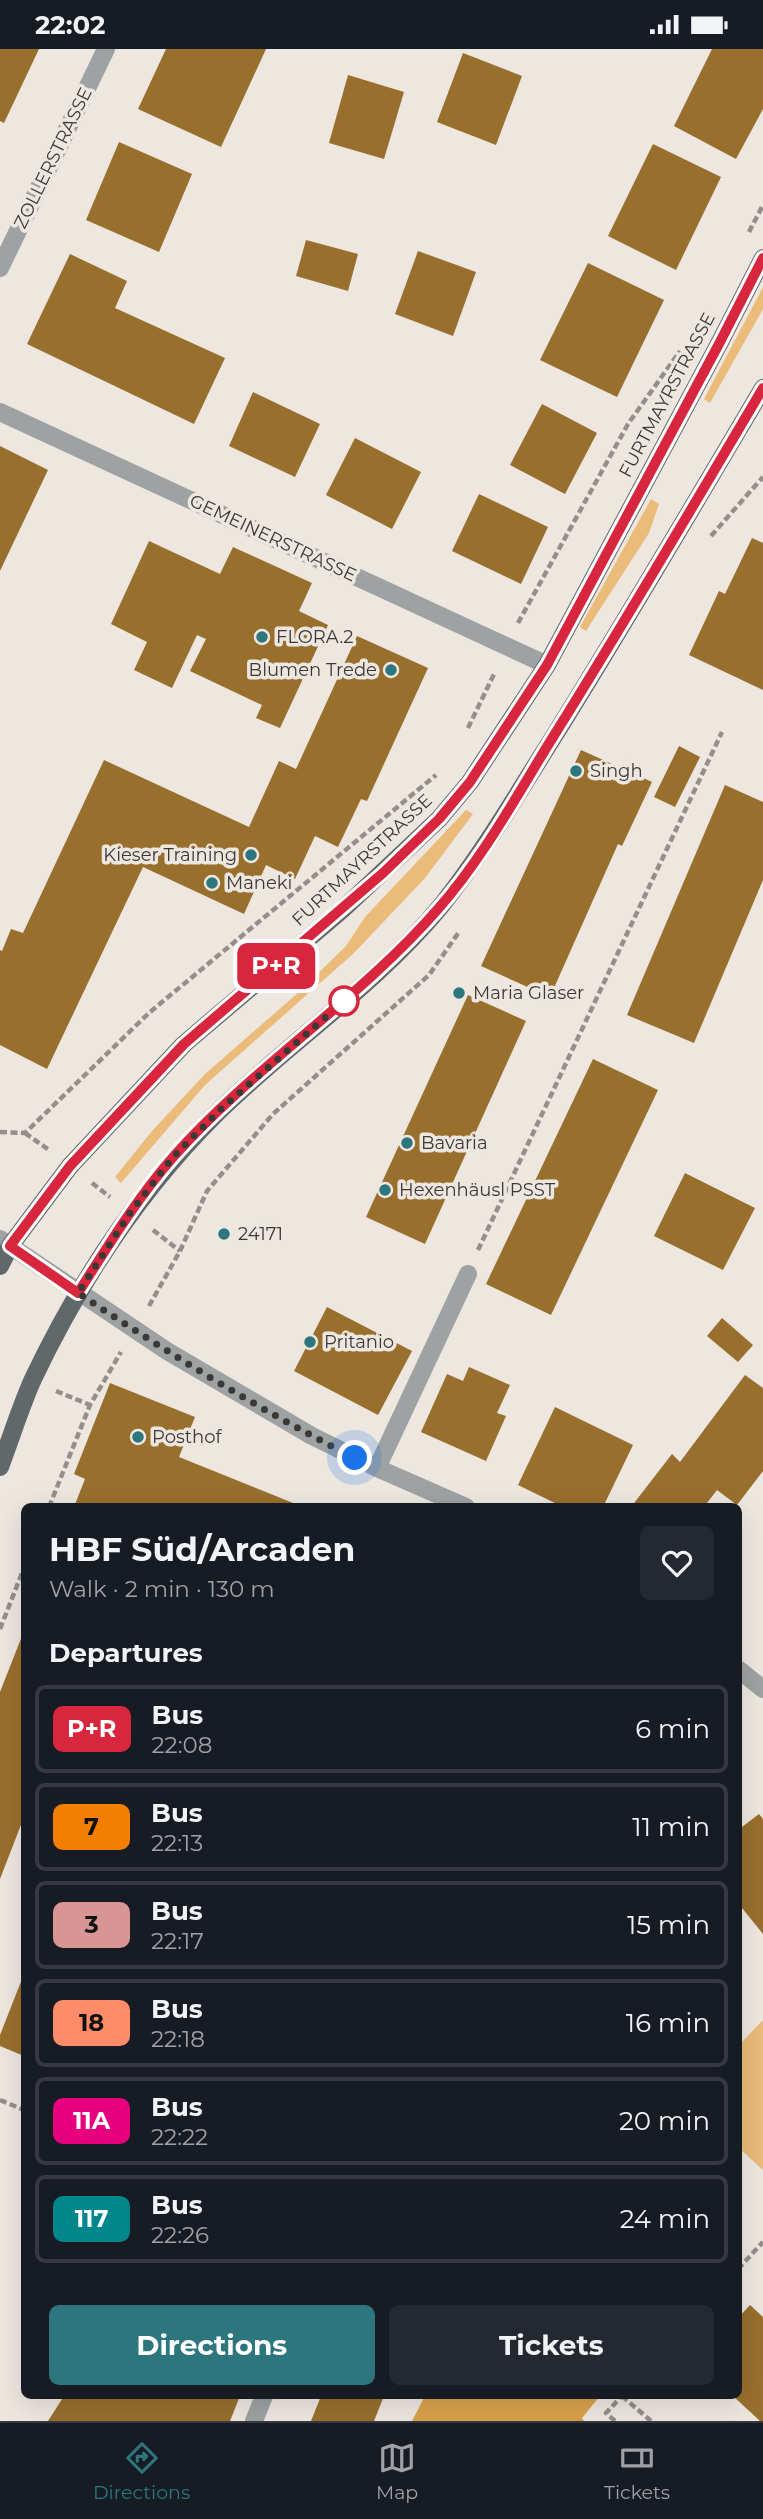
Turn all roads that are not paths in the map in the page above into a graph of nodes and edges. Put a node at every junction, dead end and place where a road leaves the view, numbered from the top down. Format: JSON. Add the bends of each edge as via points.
{"nodes":[{"id":1,"x":106,"y":49,"type":"edge"},
{"id":2,"x":763,"y":258,"type":"edge"},
{"id":3,"x":0,"y":268,"type":"edge"},
{"id":4,"x":763,"y":388,"type":"edge"},
{"id":5,"x":0,"y":412,"type":"edge"},
{"id":6,"x":547,"y":665,"type":"junction"},
{"id":7,"x":5,"y":1243,"type":"edge"},
{"id":8,"x":0,"y":1266,"type":"edge"},
{"id":9,"x":468,"y":1274,"type":"road end"},
{"id":10,"x":78,"y":1293,"type":"junction"},
{"id":11,"x":0,"y":1467,"type":"edge"},
{"id":12,"x":377,"y":1468,"type":"junction"},
{"id":13,"x":457,"y":1503,"type":"edge"},
{"id":14,"x":742,"y":1672,"type":"edge"},
{"id":15,"x":763,"y":1689,"type":"edge"},
{"id":16,"x":263,"y":2399,"type":"edge"},
{"id":17,"x":254,"y":2421,"type":"edge"}],
"edges":[{"from":1,"to":3,"type":"street","name":"ZOLLERSTRASSE"},
{"from":2,"to":6,"type":"main road","name":"FURTMAYRSTRASSE"},
{"from":4,"to":10,"type":"main road","via":[[475,862],[439,909],[388,960],[173,1157]]},
{"from":5,"to":6,"type":"street","name":"GEMEINERSTRASSE"},
{"from":6,"to":7,"type":"main road","name":"FURTMAYRSTRASSE","via":[[470,782],[439,819],[342,910],[184,1044]]},
{"from":7,"to":8,"type":"main road","name":"FURTMAYRSTRASSE"},
{"from":7,"to":10,"type":"street"},
{"from":9,"to":12,"type":"street"},
{"from":10,"to":11,"type":"main road","via":[[32,1382]]},
{"from":10,"to":12,"type":"street","via":[[312,1436]]},
{"from":12,"to":13,"type":"street"},
{"from":14,"to":15,"type":"street"},
{"from":16,"to":17,"type":"street"}]}
